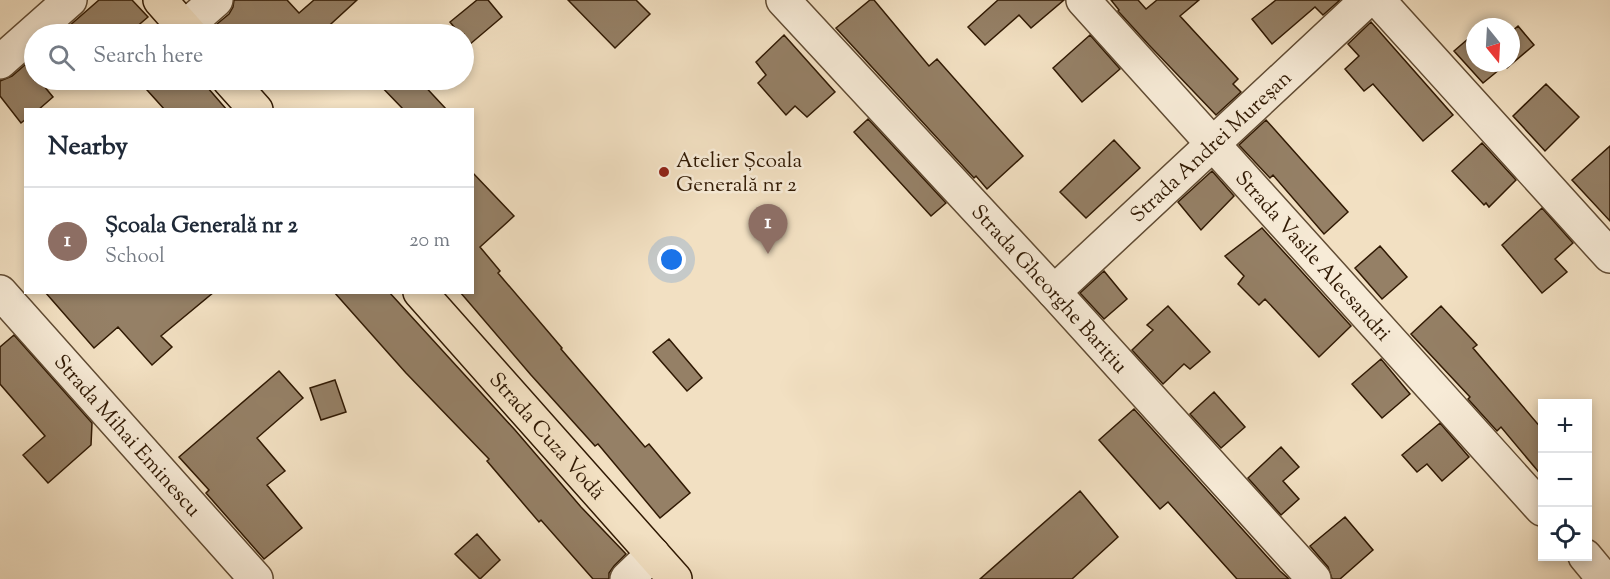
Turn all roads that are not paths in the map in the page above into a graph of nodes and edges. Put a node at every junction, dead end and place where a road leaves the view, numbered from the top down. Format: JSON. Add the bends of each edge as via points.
{"nodes":[{"id":1,"x":70,"y":0,"type":"edge"},
{"id":2,"x":160,"y":0,"type":"edge"},
{"id":3,"x":216,"y":0,"type":"edge"},
{"id":4,"x":783,"y":0,"type":"edge"},
{"id":5,"x":1083,"y":0,"type":"edge"},
{"id":6,"x":1367,"y":0,"type":"edge"},
{"id":7,"x":1378,"y":0,"type":"edge"},
{"id":8,"x":43,"y":24,"type":"edge"},
{"id":9,"x":181,"y":24,"type":"edge"},
{"id":10,"x":194,"y":24,"type":"edge"},
{"id":11,"x":24,"y":41,"type":"edge"},
{"id":12,"x":0,"y":62,"type":"edge"},
{"id":13,"x":238,"y":90,"type":"edge"},
{"id":14,"x":254,"y":108,"type":"edge"},
{"id":15,"x":1214,"y":144,"type":"junction"},
{"id":16,"x":1610,"y":256,"type":"edge"},
{"id":17,"x":0,"y":292,"type":"edge"},
{"id":18,"x":1054,"y":292,"type":"junction"},
{"id":19,"x":422,"y":294,"type":"edge"},
{"id":20,"x":1540,"y":507,"type":"edge"},
{"id":21,"x":653,"y":554,"type":"junction"},
{"id":22,"x":1589,"y":561,"type":"edge"},
{"id":23,"x":256,"y":579,"type":"edge"},
{"id":24,"x":627,"y":579,"type":"edge"},
{"id":25,"x":675,"y":579,"type":"edge"},
{"id":26,"x":1314,"y":579,"type":"edge"},
{"id":27,"x":1604,"y":579,"type":"edge"}],
"edges":[{"from":1,"to":8,"type":"street"},
{"from":2,"to":9,"type":"main road"},
{"from":3,"to":10,"type":"street"},
{"from":4,"to":18,"type":"street","name":"Strada Gheorghe Barițiu"},
{"from":5,"to":15,"type":"street","name":"Strada Vasile Alecsandri"},
{"from":6,"to":15,"type":"street","name":"Strada Andrei Mureșan"},
{"from":7,"to":16,"type":"street"},
{"from":11,"to":12,"type":"street"},
{"from":13,"to":14,"type":"main road"},
{"from":15,"to":18,"type":"street","name":"Strada Andrei Mureșan"},
{"from":15,"to":20,"type":"street","name":"Strada Vasile Alecsandri"},
{"from":17,"to":23,"type":"street","name":"Strada Mihai Eminescu"},
{"from":18,"to":26,"type":"street","name":"Strada Gheorghe Barițiu"},
{"from":19,"to":21,"type":"main road","name":"Strada Cuza Vodă"},
{"from":21,"to":24,"type":"street"},
{"from":21,"to":25,"type":"main road","name":"Strada Cuza Vodă"},
{"from":22,"to":27,"type":"street"}]}
